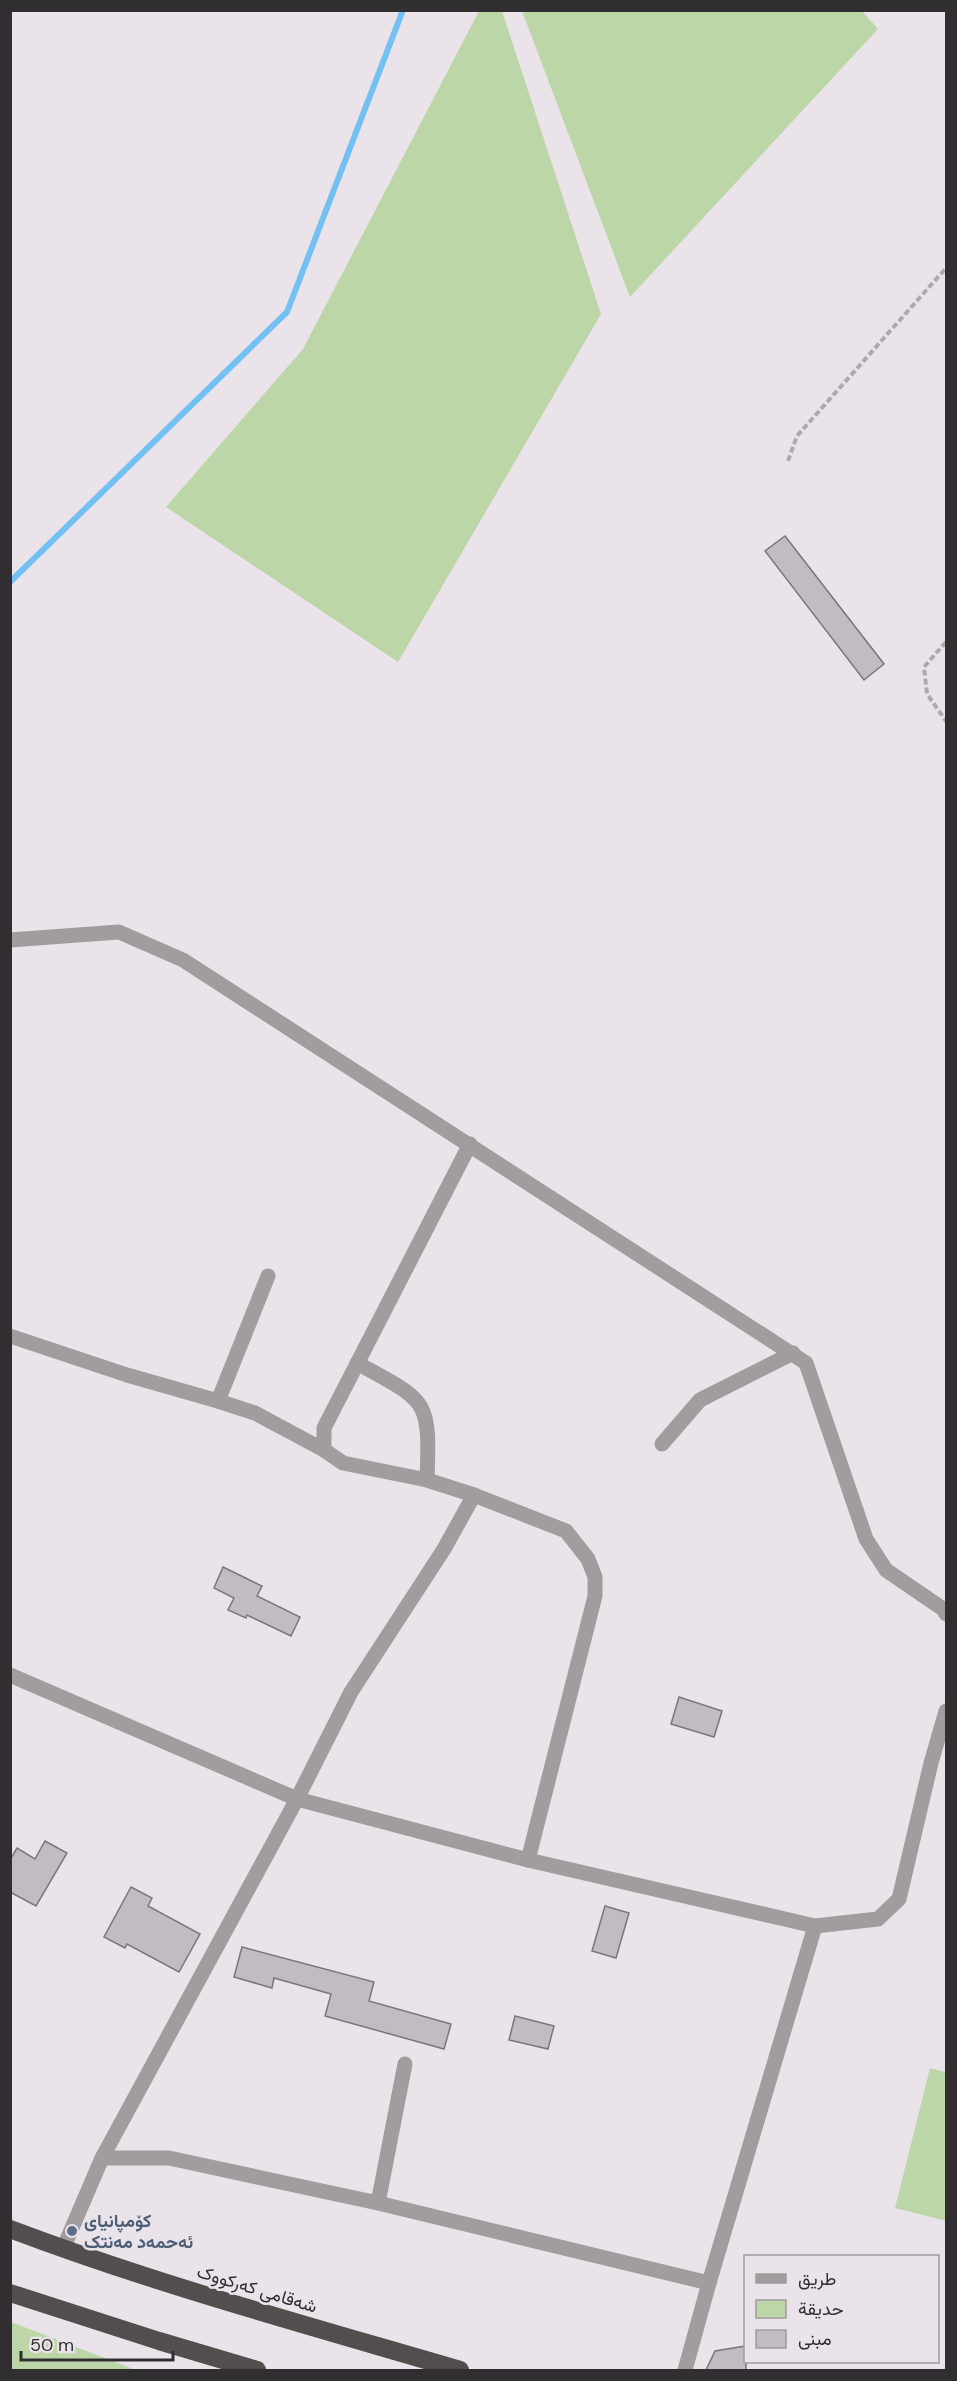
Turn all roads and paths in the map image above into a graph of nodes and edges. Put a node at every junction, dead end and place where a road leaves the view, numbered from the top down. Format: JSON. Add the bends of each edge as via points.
{"nodes":[{"id":1,"x":946,"y":268,"type":"edge"},
{"id":2,"x":788,"y":461,"type":"dead end"},
{"id":3,"x":946,"y":642,"type":"edge"},
{"id":4,"x":946,"y":721,"type":"edge"},
{"id":5,"x":10,"y":940,"type":"edge"},
{"id":6,"x":470,"y":1144,"type":"junction"},
{"id":7,"x":268,"y":1276,"type":"dead end"},
{"id":8,"x":10,"y":1336,"type":"edge"},
{"id":9,"x":793,"y":1353,"type":"junction"},
{"id":10,"x":357,"y":1363,"type":"junction"},
{"id":11,"x":218,"y":1401,"type":"junction"},
{"id":12,"x":662,"y":1444,"type":"dead end"},
{"id":13,"x":324,"y":1450,"type":"junction"},
{"id":14,"x":427,"y":1480,"type":"junction"},
{"id":15,"x":474,"y":1495,"type":"junction"},
{"id":16,"x":946,"y":1614,"type":"edge"},
{"id":17,"x":10,"y":1675,"type":"edge"},
{"id":18,"x":946,"y":1711,"type":"edge"},
{"id":19,"x":297,"y":1799,"type":"junction"},
{"id":20,"x":528,"y":1860,"type":"junction"},
{"id":21,"x":815,"y":1926,"type":"junction"},
{"id":22,"x":405,"y":2064,"type":"dead end"},
{"id":23,"x":102,"y":2158,"type":"junction"},
{"id":24,"x":378,"y":2203,"type":"junction"},
{"id":25,"x":10,"y":2229,"type":"edge"},
{"id":26,"x":63,"y":2249,"type":"junction"},
{"id":27,"x":709,"y":2283,"type":"junction"},
{"id":28,"x":10,"y":2293,"type":"edge"},
{"id":29,"x":257,"y":2370,"type":"edge"},
{"id":30,"x":460,"y":2370,"type":"edge"},
{"id":31,"x":685,"y":2370,"type":"edge"}],
"edges":[{"from":1,"to":2,"type":"path","via":[[797,436]]},
{"from":3,"to":4,"type":"path","via":[[924,667],[927,694]]},
{"from":5,"to":6,"type":"lane","via":[[119,932],[183,960]]},
{"from":6,"to":9,"type":"lane"},
{"from":6,"to":10,"type":"lane"},
{"from":7,"to":11,"type":"lane"},
{"from":8,"to":11,"type":"lane"},
{"from":9,"to":12,"type":"lane","via":[[700,1400]]},
{"from":9,"to":16,"type":"lane","via":[[806,1363],[866,1539],[886,1570]]},
{"from":10,"to":13,"type":"lane","via":[[324,1428]]},
{"from":10,"to":14,"type":"lane","via":[[409,1392],[422,1404],[429,1438]]},
{"from":11,"to":13,"type":"lane","via":[[255,1413]]},
{"from":13,"to":14,"type":"lane","via":[[343,1463]]},
{"from":14,"to":15,"type":"lane"},
{"from":15,"to":19,"type":"lane","via":[[444,1549],[351,1692]]},
{"from":15,"to":20,"type":"lane","via":[[566,1531],[596,1576]]},
{"from":17,"to":19,"type":"lane"},
{"from":18,"to":21,"type":"lane","via":[[899,1899],[878,1919]]},
{"from":19,"to":20,"type":"lane"},
{"from":19,"to":23,"type":"lane"},
{"from":20,"to":21,"type":"lane"},
{"from":21,"to":27,"type":"lane"},
{"from":22,"to":24,"type":"lane"},
{"from":23,"to":24,"type":"lane","via":[[169,2158]]},
{"from":23,"to":26,"type":"lane"},
{"from":24,"to":27,"type":"lane"},
{"from":25,"to":26,"type":"highway","name":"شەقامی کەرکووک"},
{"from":26,"to":30,"type":"highway","name":"شەقامی کەرکووک"},
{"from":27,"to":31,"type":"lane"},
{"from":28,"to":29,"type":"highway"}]}
